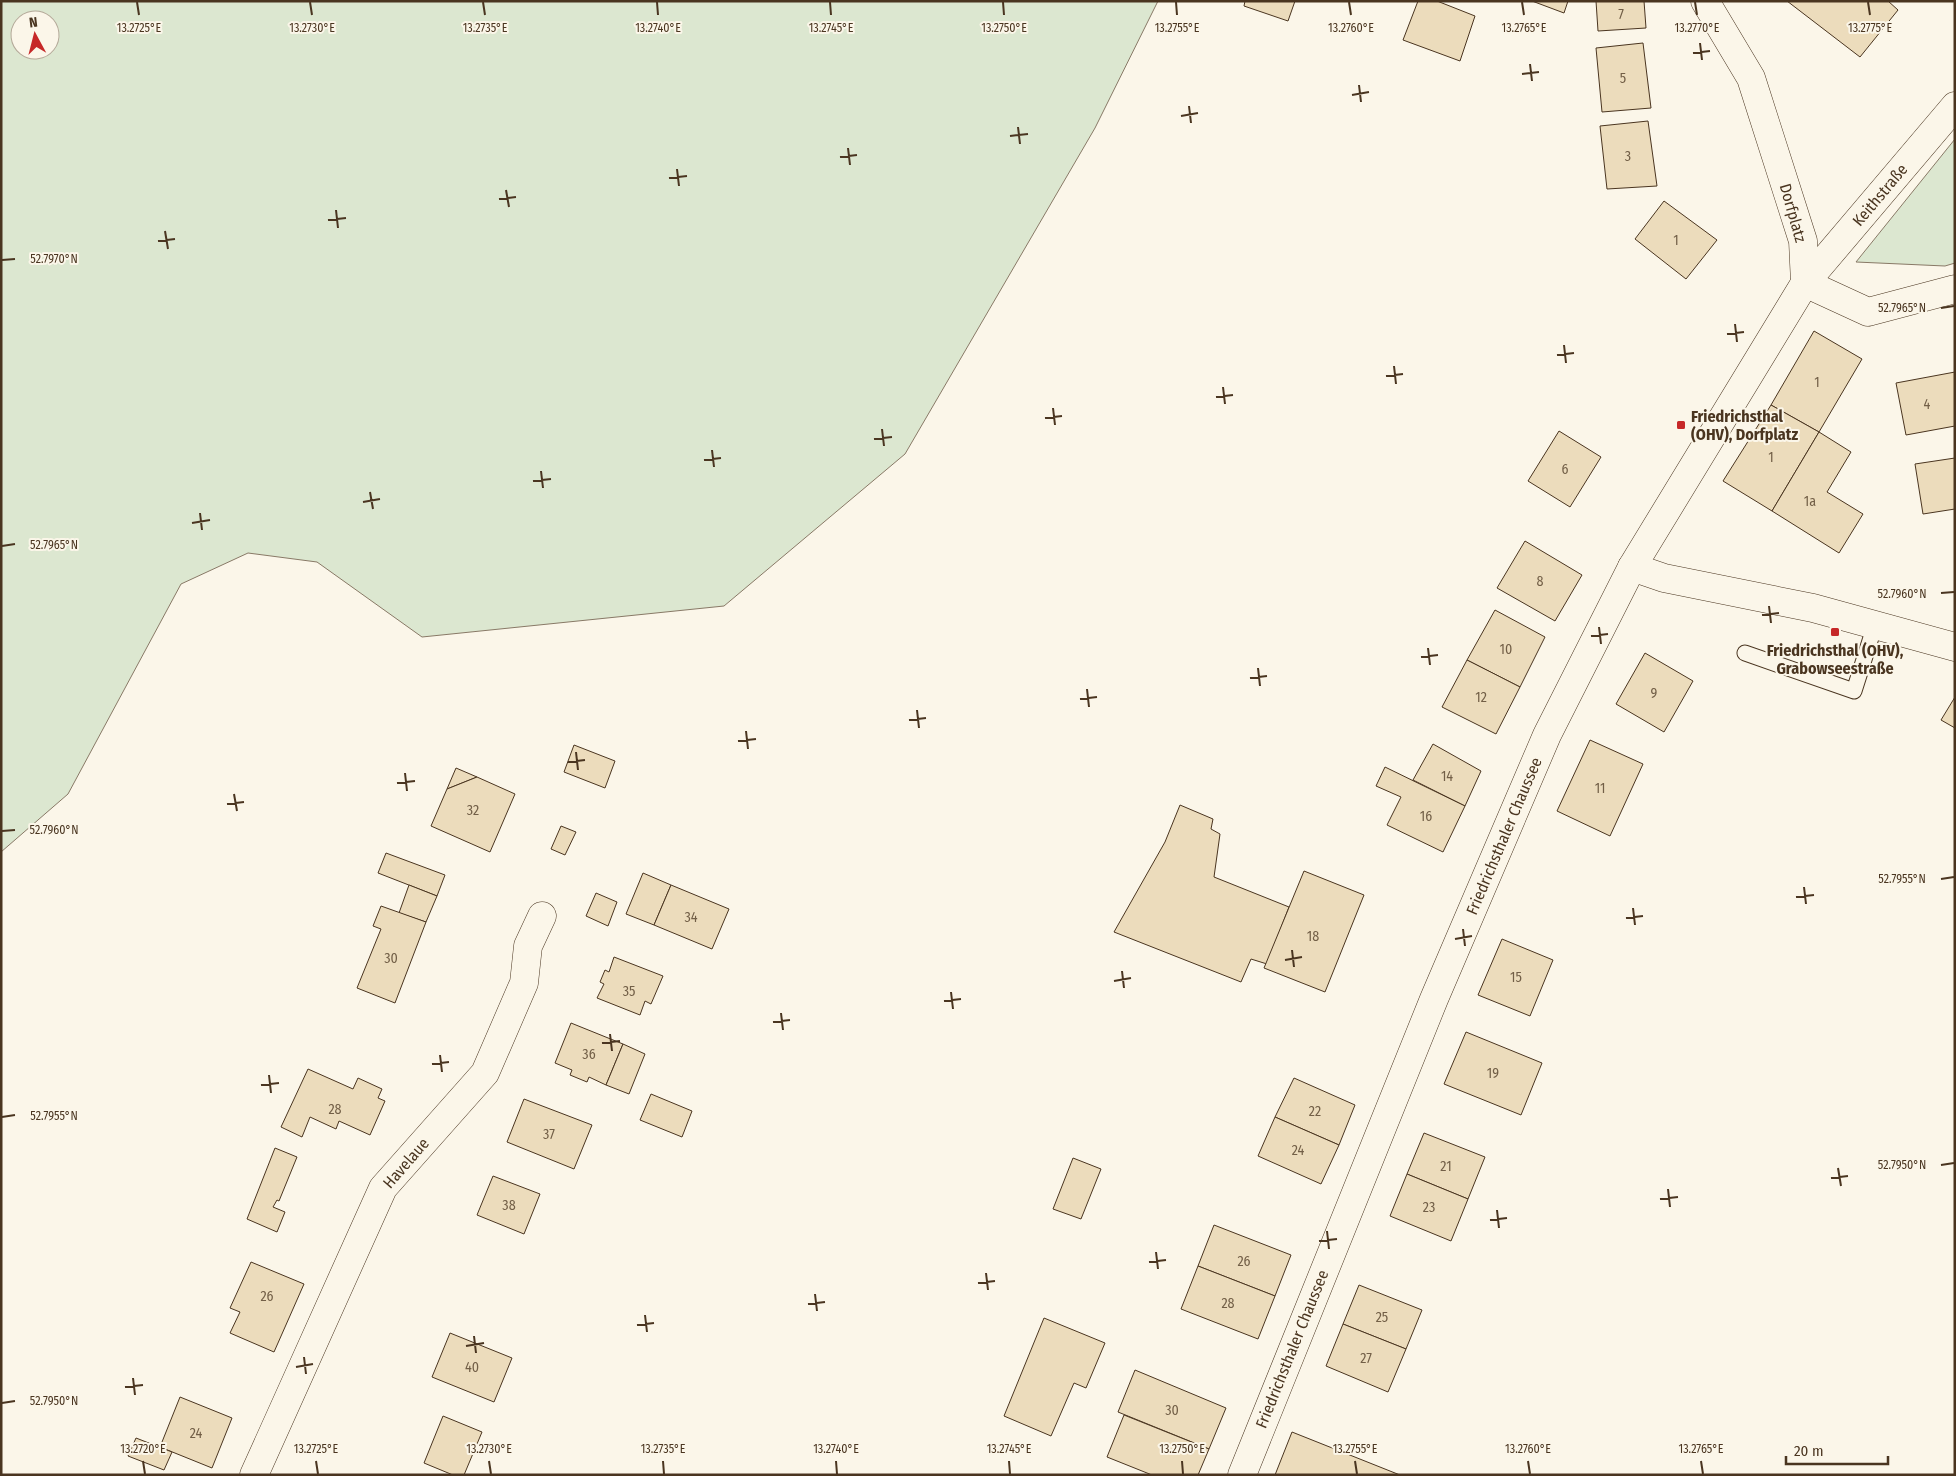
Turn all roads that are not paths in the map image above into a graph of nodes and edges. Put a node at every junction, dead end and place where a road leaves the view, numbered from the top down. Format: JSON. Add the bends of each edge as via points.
{"nodes":[{"id":1,"x":1705,"y":1,"type":"edge"},
{"id":2,"x":1955,"y":106,"type":"edge"},
{"id":3,"x":1805,"y":283,"type":"junction"},
{"id":4,"x":1955,"y":288,"type":"edge"},
{"id":5,"x":1632,"y":567,"type":"junction"},
{"id":6,"x":1876,"y":625,"type":"junction"},
{"id":7,"x":1955,"y":647,"type":"edge"},
{"id":8,"x":1745,"y":653,"type":"dead end"},
{"id":9,"x":542,"y":916,"type":"dead end"},
{"id":10,"x":254,"y":1475,"type":"edge"},
{"id":11,"x":1242,"y":1475,"type":"edge"}],
"edges":[{"from":1,"to":3,"type":"street","name":"Dorfplatz","via":[[1751,78],[1803,241]]},
{"from":2,"to":3,"type":"street","name":"Keithstraße"},
{"from":3,"to":4,"type":"street","via":[[1868,312]]},
{"from":3,"to":5,"type":"street","name":"Friedrichsthaler Chaussee"},
{"from":5,"to":6,"type":"street","via":[[1664,578],[1813,608]]},
{"from":5,"to":11,"type":"street","name":"Friedrichsthaler Chaussee","via":[[1547,735],[1434,999]]},
{"from":6,"to":7,"type":"street"},
{"from":6,"to":8,"type":"lane","via":[[1854,691]]},
{"from":9,"to":10,"type":"street","name":"Havelaue","via":[[528,946],[524,983],[486,1073],[383,1188]]}]}
